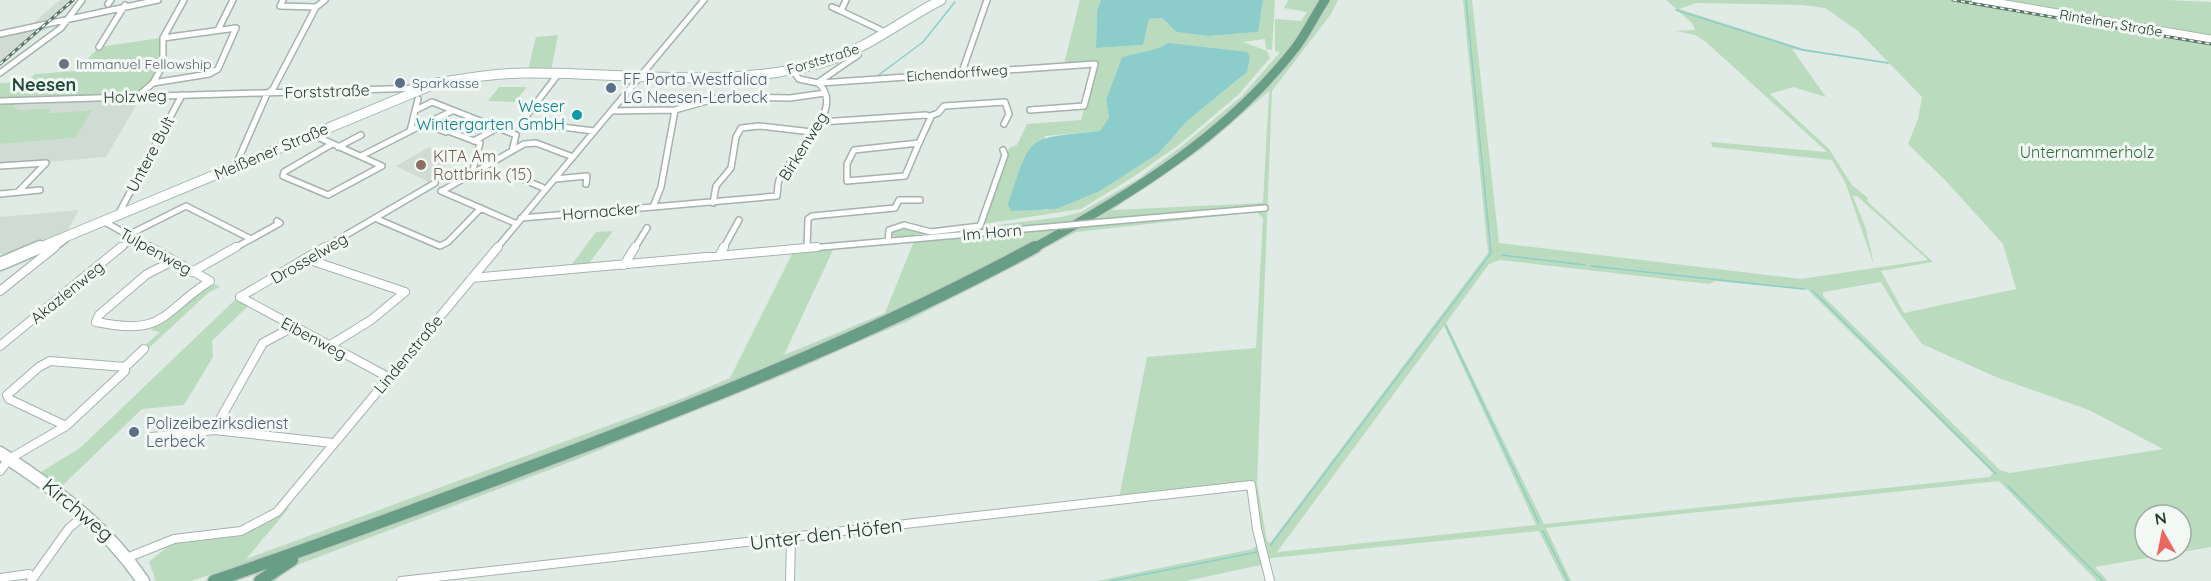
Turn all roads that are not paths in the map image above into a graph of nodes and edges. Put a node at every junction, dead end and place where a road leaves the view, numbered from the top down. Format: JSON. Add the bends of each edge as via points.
{"nodes":[{"id":1,"x":82,"y":0,"type":"edge"},
{"id":2,"x":158,"y":0,"type":"edge"},
{"id":3,"x":184,"y":0,"type":"edge"},
{"id":4,"x":233,"y":0,"type":"edge"},
{"id":5,"x":283,"y":0,"type":"edge"},
{"id":6,"x":325,"y":0,"type":"edge"},
{"id":7,"x":704,"y":0,"type":"edge"},
{"id":8,"x":846,"y":0,"type":"edge"},
{"id":9,"x":941,"y":0,"type":"edge"},
{"id":10,"x":987,"y":0,"type":"edge"},
{"id":11,"x":1325,"y":0,"type":"edge"},
{"id":12,"x":1976,"y":0,"type":"edge"},
{"id":13,"x":151,"y":1,"type":"edge"},
{"id":14,"x":125,"y":6,"type":"junction"},
{"id":15,"x":316,"y":7,"type":"junction"},
{"id":16,"x":832,"y":7,"type":"dead end"},
{"id":17,"x":841,"y":11,"type":"junction"},
{"id":18,"x":67,"y":18,"type":"junction"},
{"id":19,"x":218,"y":30,"type":"junction"},
{"id":20,"x":887,"y":33,"type":"junction"},
{"id":21,"x":0,"y":34,"type":"edge"},
{"id":22,"x":163,"y":38,"type":"junction"},
{"id":23,"x":2211,"y":40,"type":"edge"},
{"id":24,"x":99,"y":47,"type":"dead end"},
{"id":25,"x":858,"y":55,"type":"dead end"},
{"id":26,"x":792,"y":70,"type":"junction"},
{"id":27,"x":962,"y":72,"type":"junction"},
{"id":28,"x":0,"y":73,"type":"edge"},
{"id":29,"x":550,"y":73,"type":"joint"},
{"id":30,"x":560,"y":73,"type":"junction"},
{"id":31,"x":641,"y":76,"type":"junction"},
{"id":32,"x":153,"y":83,"type":"junction"},
{"id":33,"x":819,"y":83,"type":"junction"},
{"id":34,"x":420,"y":88,"type":"junction"},
{"id":35,"x":270,"y":93,"type":"junction"},
{"id":36,"x":825,"y":93,"type":"junction"},
{"id":37,"x":182,"y":95,"type":"junction"},
{"id":38,"x":138,"y":96,"type":"junction"},
{"id":39,"x":418,"y":99,"type":"dead end"},
{"id":40,"x":0,"y":100,"type":"edge"},
{"id":41,"x":416,"y":110,"type":"junction"},
{"id":42,"x":675,"y":110,"type":"junction"},
{"id":43,"x":1030,"y":110,"type":"dead end"},
{"id":44,"x":452,"y":111,"type":"junction"},
{"id":45,"x":612,"y":111,"type":"junction"},
{"id":46,"x":930,"y":116,"type":"junction"},
{"id":47,"x":471,"y":118,"type":"junction"},
{"id":48,"x":821,"y":122,"type":"junction"},
{"id":49,"x":425,"y":124,"type":"junction"},
{"id":50,"x":1004,"y":124,"type":"dead end"},
{"id":51,"x":497,"y":128,"type":"junction"},
{"id":52,"x":410,"y":131,"type":"junction"},
{"id":53,"x":594,"y":131,"type":"junction"},
{"id":54,"x":447,"y":132,"type":"junction"},
{"id":55,"x":812,"y":132,"type":"junction"},
{"id":56,"x":311,"y":134,"type":"junction"},
{"id":57,"x":361,"y":135,"type":"dead end"},
{"id":58,"x":474,"y":141,"type":"junction"},
{"id":59,"x":921,"y":143,"type":"junction"},
{"id":60,"x":335,"y":146,"type":"junction"},
{"id":61,"x":1003,"y":150,"type":"dead end"},
{"id":62,"x":512,"y":151,"type":"junction"},
{"id":63,"x":361,"y":156,"type":"junction"},
{"id":64,"x":573,"y":157,"type":"junction"},
{"id":65,"x":240,"y":164,"type":"junction"},
{"id":66,"x":0,"y":166,"type":"edge"},
{"id":67,"x":472,"y":174,"type":"junction"},
{"id":68,"x":518,"y":177,"type":"dead end"},
{"id":69,"x":555,"y":179,"type":"junction"},
{"id":70,"x":586,"y":184,"type":"dead end"},
{"id":71,"x":546,"y":189,"type":"junction"},
{"id":72,"x":40,"y":190,"type":"dead end"},
{"id":73,"x":442,"y":191,"type":"junction"},
{"id":74,"x":18,"y":192,"type":"junction"},
{"id":75,"x":0,"y":194,"type":"edge"},
{"id":76,"x":920,"y":200,"type":"dead end"},
{"id":77,"x":713,"y":203,"type":"junction"},
{"id":78,"x":653,"y":207,"type":"junction"},
{"id":79,"x":481,"y":208,"type":"junction"},
{"id":80,"x":1265,"y":208,"type":"dead end"},
{"id":81,"x":122,"y":213,"type":"junction"},
{"id":82,"x":376,"y":219,"type":"junction"},
{"id":83,"x":739,"y":220,"type":"dead end"},
{"id":84,"x":103,"y":221,"type":"junction"},
{"id":85,"x":276,"y":221,"type":"dead end"},
{"id":86,"x":519,"y":221,"type":"junction"},
{"id":87,"x":647,"y":228,"type":"dead end"},
{"id":88,"x":65,"y":237,"type":"junction"},
{"id":89,"x":130,"y":237,"type":"junction"},
{"id":90,"x":251,"y":239,"type":"junction"},
{"id":91,"x":888,"y":241,"type":"junction"},
{"id":92,"x":807,"y":248,"type":"junction"},
{"id":93,"x":0,"y":254,"type":"edge"},
{"id":94,"x":719,"y":256,"type":"junction"},
{"id":95,"x":307,"y":259,"type":"junction"},
{"id":96,"x":173,"y":261,"type":"junction"},
{"id":97,"x":5,"y":262,"type":"edge"},
{"id":98,"x":624,"y":264,"type":"junction"},
{"id":99,"x":192,"y":272,"type":"junction"},
{"id":100,"x":472,"y":278,"type":"junction"},
{"id":101,"x":0,"y":291,"type":"edge"},
{"id":102,"x":240,"y":297,"type":"joint"},
{"id":103,"x":293,"y":327,"type":"junction"},
{"id":104,"x":0,"y":346,"type":"edge"},
{"id":105,"x":329,"y":346,"type":"junction"},
{"id":106,"x":144,"y":349,"type":"dead end"},
{"id":107,"x":124,"y":367,"type":"junction"},
{"id":108,"x":388,"y":378,"type":"junction"},
{"id":109,"x":66,"y":426,"type":"junction"},
{"id":110,"x":214,"y":430,"type":"junction"},
{"id":111,"x":153,"y":437,"type":"dead end"},
{"id":112,"x":333,"y":443,"type":"junction"},
{"id":113,"x":5,"y":456,"type":"edge"},
{"id":114,"x":0,"y":471,"type":"edge"},
{"id":115,"x":86,"y":514,"type":"junction"},
{"id":116,"x":791,"y":538,"type":"junction"},
{"id":117,"x":309,"y":549,"type":"junction"},
{"id":118,"x":129,"y":558,"type":"junction"},
{"id":119,"x":248,"y":575,"type":"edge"},
{"id":120,"x":0,"y":578,"type":"edge"},
{"id":121,"x":30,"y":578,"type":"edge"},
{"id":122,"x":143,"y":581,"type":"edge"},
{"id":123,"x":214,"y":581,"type":"edge"},
{"id":124,"x":260,"y":581,"type":"edge"},
{"id":125,"x":401,"y":581,"type":"edge"},
{"id":126,"x":790,"y":581,"type":"edge"},
{"id":127,"x":1270,"y":581,"type":"edge"}],
"edges":[{"from":1,"to":18,"type":"street"},
{"from":2,"to":13,"type":"street"},
{"from":3,"to":22,"type":"street"},
{"from":4,"to":19,"type":"street"},
{"from":5,"to":15,"type":"street","via":[[280,6]]},
{"from":6,"to":15,"type":"street"},
{"from":7,"to":31,"type":"street","name":"Lindenstraße"},
{"from":8,"to":17,"type":"street"},
{"from":9,"to":20,"type":"street","name":"Forststraße","via":[[924,5]]},
{"from":10,"to":27,"type":"street"},
{"from":11,"to":117,"type":"main road","via":[[1285,60],[1227,119],[1155,174],[1028,251],[902,314],[732,388]]},
{"from":12,"to":23,"type":"street","name":"Rintelner Straße"},
{"from":13,"to":14,"type":"street"},
{"from":14,"to":18,"type":"street"},
{"from":14,"to":24,"type":"street"},
{"from":15,"to":35,"type":"street"},
{"from":16,"to":17,"type":"street"},
{"from":17,"to":20,"type":"street"},
{"from":18,"to":21,"type":"street"},
{"from":18,"to":28,"type":"street","via":[[55,33]]},
{"from":19,"to":22,"type":"street"},
{"from":19,"to":32,"type":"street","via":[[236,28],[218,69]]},
{"from":20,"to":26,"type":"street","name":"Forststraße","via":[[840,56]]},
{"from":22,"to":32,"type":"street","via":[[165,60]]},
{"from":25,"to":33,"type":"street","name":"Forststraße"},
{"from":26,"to":31,"type":"street","name":"Forststraße","via":[[732,78]]},
{"from":26,"to":33,"type":"street","via":[[800,79]]},
{"from":27,"to":33,"type":"street","name":"Eichendorffweg"},
{"from":27,"to":43,"type":"street","name":"Eichendorffweg","via":[[1095,64],[1084,106]]},
{"from":29,"to":30,"type":"street","name":"Forststraße"},
{"from":29,"to":34,"type":"street","name":"Meißener Straße","via":[[487,73]]},
{"from":30,"to":31,"type":"street","name":"Forststraße"},
{"from":30,"to":53,"type":"street","via":[[524,119],[529,123]]},
{"from":31,"to":45,"type":"street","name":"Lindenstraße"},
{"from":32,"to":38,"type":"street"},
{"from":33,"to":36,"type":"street","name":"Birkenweg"},
{"from":34,"to":35,"type":"street","name":"Forststraße"},
{"from":34,"to":56,"type":"street","name":"Meißener Straße"},
{"from":35,"to":37,"type":"street","name":"Holzweg"},
{"from":35,"to":65,"type":"street","via":[[238,160]]},
{"from":36,"to":42,"type":"street","via":[[796,98],[721,97]]},
{"from":36,"to":48,"type":"street","name":"Birkenweg","via":[[827,109]]},
{"from":37,"to":38,"type":"street","name":"Holzweg"},
{"from":37,"to":81,"type":"street","name":"Untere Bult"},
{"from":38,"to":40,"type":"street","name":"Holzweg"},
{"from":39,"to":41,"type":"street"},
{"from":41,"to":44,"type":"street","via":[[432,102]]},
{"from":41,"to":52,"type":"street"},
{"from":42,"to":45,"type":"street"},
{"from":42,"to":78,"type":"street","name":"Hornacker","via":[[661,187]]},
{"from":44,"to":47,"type":"street"},
{"from":44,"to":49,"type":"street"},
{"from":45,"to":53,"type":"street","name":"Lindenstraße"},
{"from":46,"to":48,"type":"street"},
{"from":46,"to":50,"type":"street","via":[[944,106],[1005,102],[1009,114]]},
{"from":46,"to":59,"type":"street"},
{"from":47,"to":51,"type":"street"},
{"from":47,"to":54,"type":"street"},
{"from":48,"to":55,"type":"street","name":"Birkenweg"},
{"from":49,"to":52,"type":"street"},
{"from":49,"to":54,"type":"street"},
{"from":51,"to":58,"type":"street"},
{"from":51,"to":62,"type":"street","via":[[516,135]]},
{"from":52,"to":63,"type":"street"},
{"from":53,"to":64,"type":"street","name":"Lindenstraße"},
{"from":54,"to":58,"type":"street"},
{"from":55,"to":77,"type":"street","name":"Birkenweg","via":[[779,179],[777,196]]},
{"from":55,"to":77,"type":"street","via":[[759,126],[741,128],[731,168],[716,186]]},
{"from":56,"to":60,"type":"street"},
{"from":56,"to":65,"type":"street","name":"Meißener Straße"},
{"from":57,"to":60,"type":"street"},
{"from":58,"to":67,"type":"street","via":[[480,143]]},
{"from":59,"to":59,"type":"street","via":[[858,148],[847,164],[847,181],[905,176]]},
{"from":60,"to":63,"type":"street"},
{"from":60,"to":63,"type":"street","via":[[283,176],[328,195],[380,168],[382,164]]},
{"from":61,"to":91,"type":"street","via":[[1005,155],[980,226],[931,232],[897,226],[889,230]]},
{"from":62,"to":64,"type":"street","via":[[530,143]]},
{"from":62,"to":67,"type":"street"},
{"from":64,"to":69,"type":"street","name":"Lindenstraße"},
{"from":65,"to":81,"type":"street","name":"Meißener Straße"},
{"from":66,"to":74,"type":"street","via":[[46,163]]},
{"from":67,"to":73,"type":"street"},
{"from":68,"to":71,"type":"street"},
{"from":69,"to":70,"type":"street","via":[[587,176]]},
{"from":69,"to":71,"type":"street","name":"Lindenstraße"},
{"from":71,"to":86,"type":"street","name":"Lindenstraße"},
{"from":72,"to":74,"type":"street"},
{"from":73,"to":79,"type":"street"},
{"from":73,"to":82,"type":"street","name":"Drosselweg","via":[[433,185]]},
{"from":74,"to":75,"type":"street"},
{"from":76,"to":92,"type":"street","via":[[899,200],[895,208],[812,216],[808,219]]},
{"from":77,"to":78,"type":"street","name":"Birkenweg"},
{"from":78,"to":86,"type":"street","name":"Hornacker"},
{"from":79,"to":82,"type":"street","via":[[440,246]]},
{"from":79,"to":86,"type":"street"},
{"from":80,"to":91,"type":"street","name":"Im Horn","bridge":true},
{"from":81,"to":84,"type":"street","name":"Meißener Straße"},
{"from":82,"to":95,"type":"street","name":"Drosselweg"},
{"from":83,"to":94,"type":"street"},
{"from":84,"to":88,"type":"street","name":"Meißener Straße"},
{"from":84,"to":89,"type":"street","name":"Tulpenweg"},
{"from":85,"to":90,"type":"street","via":[[280,223]]},
{"from":86,"to":100,"type":"street","name":"Lindenstraße"},
{"from":87,"to":98,"type":"street"},
{"from":88,"to":97,"type":"street","name":"Meißener Straße"},
{"from":88,"to":101,"type":"street"},
{"from":89,"to":90,"type":"street","name":"Akazienweg","via":[[186,206]]},
{"from":89,"to":96,"type":"street","name":"Tulpenweg"},
{"from":89,"to":104,"type":"street","name":"Akazienweg"},
{"from":90,"to":99,"type":"street"},
{"from":91,"to":92,"type":"street","name":"Im Horn"},
{"from":92,"to":94,"type":"street","name":"Im Horn"},
{"from":93,"to":97,"type":"street"},
{"from":94,"to":98,"type":"street","name":"Im Horn"},
{"from":95,"to":102,"type":"street","name":"Drosselweg"},
{"from":95,"to":105,"type":"street","via":[[405,292],[371,320]]},
{"from":96,"to":99,"type":"street","name":"Tulpenweg"},
{"from":96,"to":99,"type":"street","name":"Tulpenweg","via":[[147,274],[99,315],[96,322],[148,326],[159,321],[210,281]]},
{"from":98,"to":100,"type":"street","name":"Im Horn"},
{"from":100,"to":108,"type":"street","name":"Lindenstraße"},
{"from":102,"to":103,"type":"street","name":"Eibenweg"},
{"from":103,"to":105,"type":"street","name":"Eibenweg"},
{"from":103,"to":110,"type":"street","via":[[263,344]]},
{"from":105,"to":108,"type":"street","name":"Eibenweg"},
{"from":106,"to":107,"type":"street"},
{"from":107,"to":109,"type":"street","via":[[125,371]]},
{"from":107,"to":109,"type":"street","via":[[50,361],[8,395],[9,399]]},
{"from":108,"to":112,"type":"street","name":"Lindenstraße"},
{"from":109,"to":113,"type":"street"},
{"from":110,"to":111,"type":"street"},
{"from":110,"to":112,"type":"street"},
{"from":112,"to":118,"type":"street","name":"Lindenstraße","via":[[277,512],[256,526],[231,534],[179,538]]},
{"from":113,"to":114,"type":"street"},
{"from":113,"to":115,"type":"street","name":"Kirchweg"},
{"from":115,"to":118,"type":"street","name":"Kirchweg"},
{"from":115,"to":121,"type":"street","via":[[69,528]]},
{"from":116,"to":125,"type":"street","name":"Unter den Höfen"},
{"from":116,"to":126,"type":"street"},
{"from":116,"to":127,"type":"street","name":"Unter den Höfen","via":[[1251,485]]},
{"from":117,"to":119,"type":"main road"},
{"from":117,"to":124,"type":"main road"},
{"from":118,"to":122,"type":"street","name":"Kirchweg"},
{"from":119,"to":123,"type":"main road"},
{"from":120,"to":121,"type":"street"}]}
